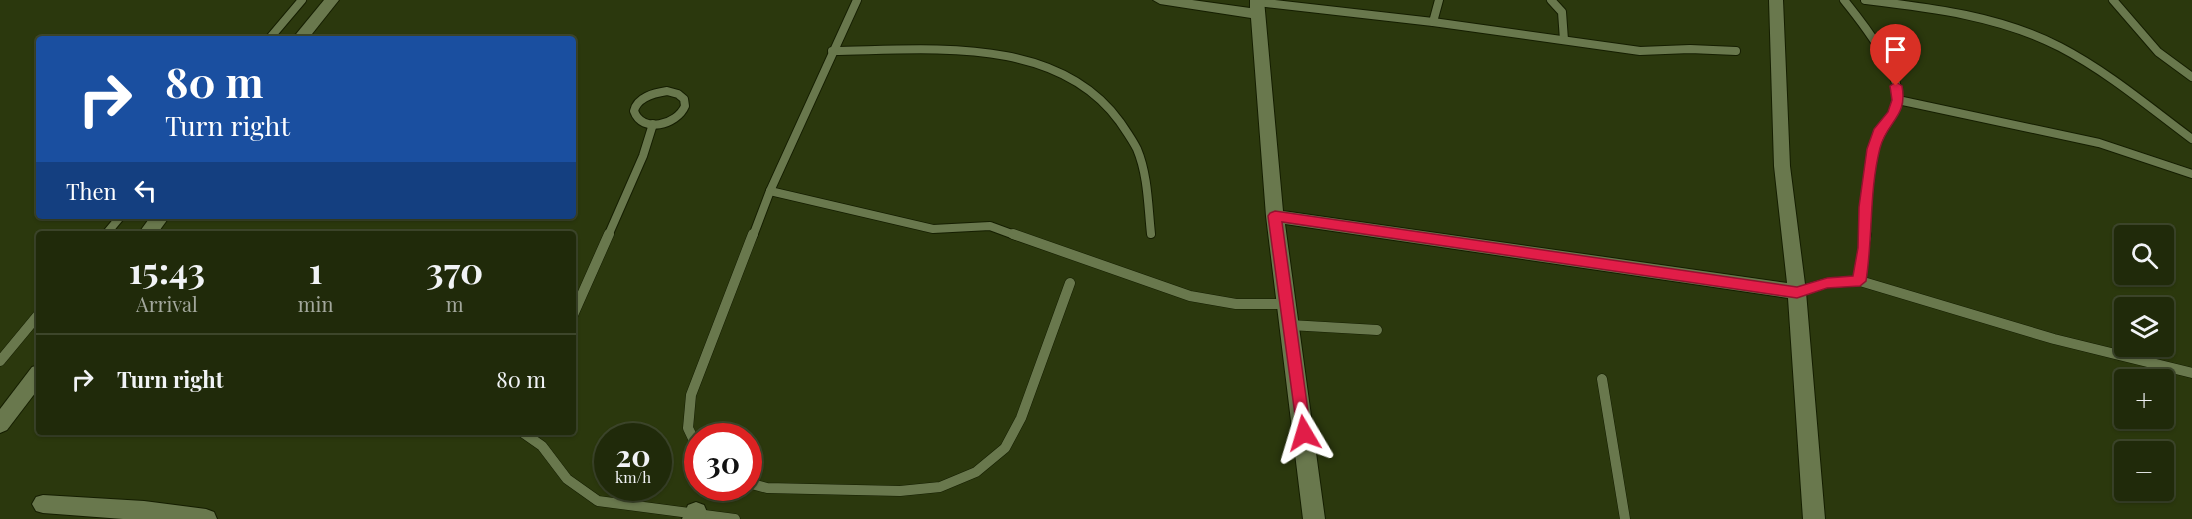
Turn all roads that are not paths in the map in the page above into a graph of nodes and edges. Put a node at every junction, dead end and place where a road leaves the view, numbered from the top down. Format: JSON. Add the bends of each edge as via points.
{"nodes":[{"id":1,"x":302,"y":0,"type":"edge"},
{"id":2,"x":332,"y":0,"type":"edge"},
{"id":3,"x":857,"y":0,"type":"edge"},
{"id":4,"x":1160,"y":0,"type":"edge"},
{"id":5,"x":1439,"y":0,"type":"edge"},
{"id":6,"x":1551,"y":0,"type":"edge"},
{"id":7,"x":1776,"y":0,"type":"edge"},
{"id":8,"x":1844,"y":0,"type":"edge"},
{"id":9,"x":1864,"y":0,"type":"edge"},
{"id":10,"x":2113,"y":0,"type":"edge"},
{"id":11,"x":1258,"y":5,"type":"edge"},
{"id":12,"x":1433,"y":22,"type":"junction"},
{"id":13,"x":272,"y":36,"type":"edge"},
{"id":14,"x":302,"y":36,"type":"edge"},
{"id":15,"x":1564,"y":40,"type":"junction"},
{"id":16,"x":832,"y":51,"type":"junction"},
{"id":17,"x":1736,"y":51,"type":"dead end"},
{"id":18,"x":2192,"y":77,"type":"edge"},
{"id":19,"x":1898,"y":100,"type":"junction"},
{"id":20,"x":653,"y":124,"type":"junction"},
{"id":21,"x":2192,"y":139,"type":"edge"},
{"id":22,"x":2192,"y":174,"type":"edge"},
{"id":23,"x":770,"y":191,"type":"junction"},
{"id":24,"x":1275,"y":216,"type":"junction"},
{"id":25,"x":118,"y":219,"type":"edge"},
{"id":26,"x":159,"y":219,"type":"edge"},
{"id":27,"x":108,"y":231,"type":"edge"},
{"id":28,"x":149,"y":231,"type":"edge"},
{"id":29,"x":1151,"y":234,"type":"dead end"},
{"id":30,"x":1860,"y":281,"type":"junction"},
{"id":31,"x":1070,"y":282,"type":"dead end"},
{"id":32,"x":1797,"y":292,"type":"junction"},
{"id":33,"x":1287,"y":304,"type":"junction"},
{"id":34,"x":576,"y":308,"type":"edge"},
{"id":35,"x":36,"y":318,"type":"edge"},
{"id":36,"x":1290,"y":325,"type":"junction"},
{"id":37,"x":1377,"y":330,"type":"dead end"},
{"id":38,"x":0,"y":361,"type":"edge"},
{"id":39,"x":2192,"y":373,"type":"edge"},
{"id":40,"x":36,"y":377,"type":"edge"},
{"id":41,"x":1602,"y":379,"type":"dead end"},
{"id":42,"x":688,"y":423,"type":"edge"},
{"id":43,"x":0,"y":424,"type":"edge"},
{"id":44,"x":526,"y":435,"type":"edge"},
{"id":45,"x":762,"y":487,"type":"edge"},
{"id":46,"x":43,"y":504,"type":"dead end"},
{"id":47,"x":695,"y":516,"type":"edge"},
{"id":48,"x":206,"y":519,"type":"edge"},
{"id":49,"x":735,"y":519,"type":"edge"},
{"id":50,"x":1314,"y":519,"type":"edge"},
{"id":51,"x":1625,"y":519,"type":"edge"},
{"id":52,"x":1814,"y":519,"type":"edge"}],
"edges":[{"from":1,"to":13,"type":"lane"},
{"from":2,"to":14,"type":"street"},
{"from":3,"to":16,"type":"lane"},
{"from":4,"to":11,"type":"street"},
{"from":5,"to":12,"type":"lane"},
{"from":6,"to":15,"type":"lane","via":[[1563,10]]},
{"from":7,"to":32,"type":"street","via":[[1782,166]]},
{"from":8,"to":19,"type":"lane","via":[[1881,51]]},
{"from":9,"to":21,"type":"lane","via":[[1953,12],[2025,32],[2092,67]]},
{"from":10,"to":18,"type":"lane","via":[[2158,52]]},
{"from":11,"to":12,"type":"lane"},
{"from":11,"to":24,"type":"street"},
{"from":12,"to":15,"type":"lane"},
{"from":15,"to":17,"type":"lane","via":[[1650,52]]},
{"from":16,"to":23,"type":"lane"},
{"from":16,"to":29,"type":"lane","via":[[998,54],[1048,67],[1084,86],[1114,111],[1134,142]]},
{"from":19,"to":22,"type":"lane","via":[[2046,129]]},
{"from":19,"to":30,"type":"lane","via":[[1873,149]]},
{"from":20,"to":20,"type":"lane","via":[[683,111],[683,97],[676,92],[655,92],[638,103],[637,117]]},
{"from":20,"to":34,"type":"lane","via":[[643,156]]},
{"from":23,"to":33,"type":"lane","via":[[933,229],[990,226],[1164,288],[1219,303]]},
{"from":23,"to":42,"type":"lane","via":[[691,395]]},
{"from":24,"to":32,"type":"street"},
{"from":24,"to":33,"type":"street"},
{"from":25,"to":27,"type":"lane"},
{"from":26,"to":28,"type":"street"},
{"from":30,"to":32,"type":"lane","via":[[1827,283]]},
{"from":30,"to":39,"type":"lane","via":[[2034,333]]},
{"from":31,"to":45,"type":"lane","via":[[1021,418],[1005,448],[976,472],[940,487],[900,491]]},
{"from":32,"to":52,"type":"street"},
{"from":33,"to":36,"type":"street"},
{"from":35,"to":38,"type":"lane"},
{"from":36,"to":37,"type":"lane"},
{"from":36,"to":50,"type":"street"},
{"from":40,"to":43,"type":"street"},
{"from":41,"to":51,"type":"lane"},
{"from":44,"to":47,"type":"lane","via":[[542,446],[567,479],[598,501]]},
{"from":46,"to":48,"type":"street"},
{"from":47,"to":49,"type":"lane"}]}
